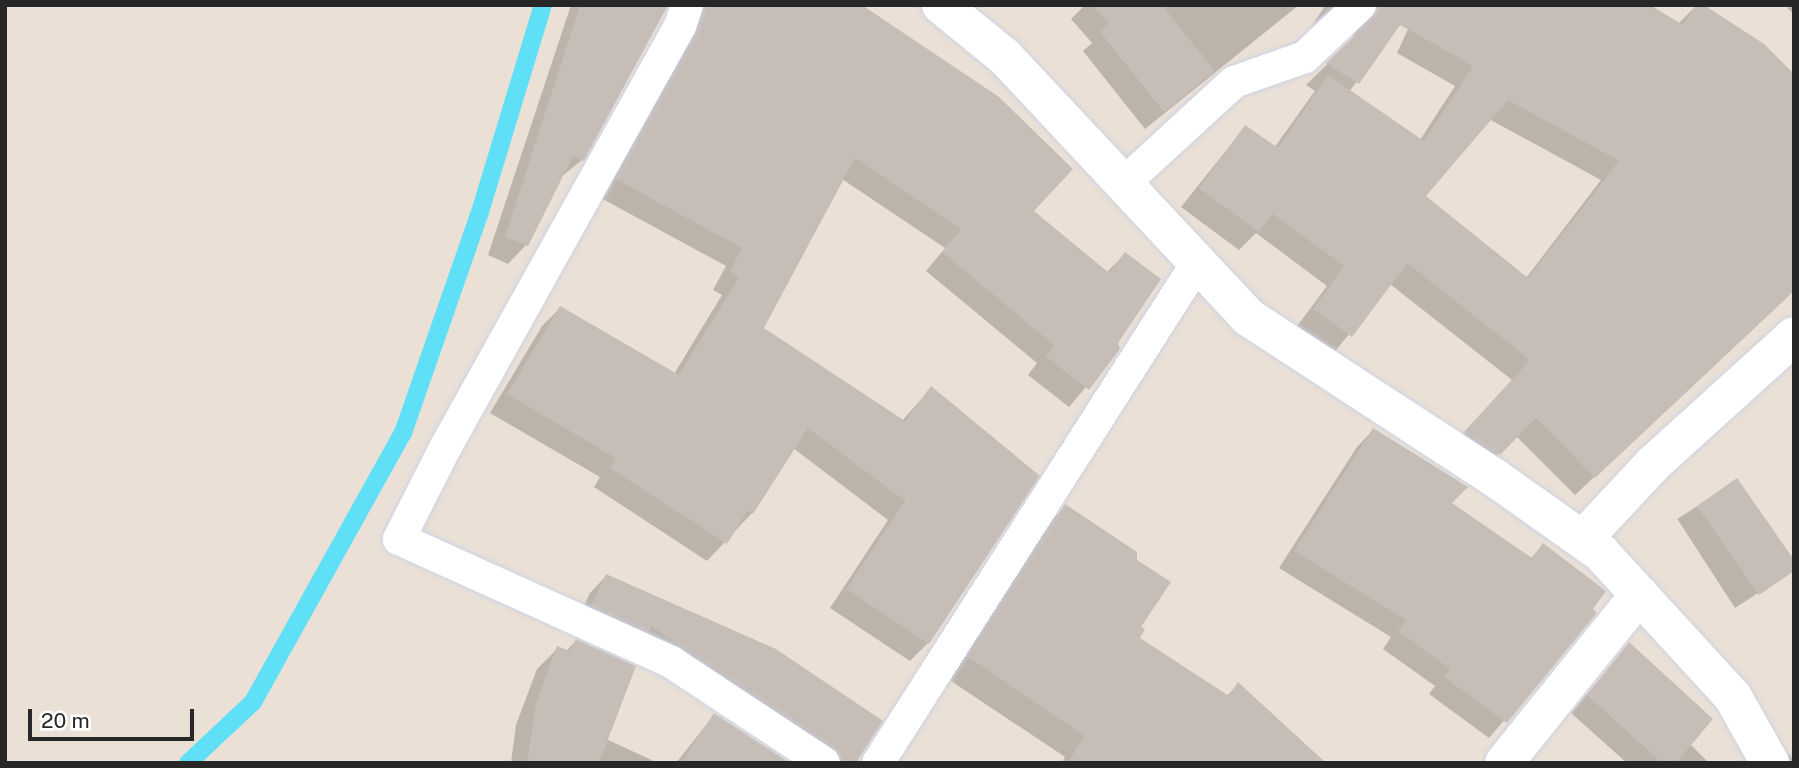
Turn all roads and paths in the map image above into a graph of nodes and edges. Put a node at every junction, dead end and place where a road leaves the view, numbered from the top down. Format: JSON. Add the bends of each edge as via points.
{"nodes":[{"id":1,"x":687,"y":5,"type":"edge"},
{"id":2,"x":940,"y":5,"type":"edge"},
{"id":3,"x":1360,"y":5,"type":"edge"},
{"id":4,"x":1122,"y":185,"type":"junction"},
{"id":5,"x":1197,"y":263,"type":"junction"},
{"id":6,"x":1794,"y":336,"type":"edge"},
{"id":7,"x":1583,"y":539,"type":"junction"},
{"id":8,"x":1639,"y":595,"type":"junction"},
{"id":9,"x":824,"y":763,"type":"edge"},
{"id":10,"x":878,"y":763,"type":"edge"},
{"id":11,"x":1504,"y":763,"type":"edge"},
{"id":12,"x":1770,"y":763,"type":"edge"}],
"edges":[{"from":1,"to":9,"type":"lane","via":[[680,26],[444,449],[399,539],[671,662]]},
{"from":2,"to":4,"type":"street","via":[[1005,57]]},
{"from":3,"to":4,"type":"lane","via":[[1305,57],[1234,82]]},
{"from":4,"to":5,"type":"street"},
{"from":5,"to":7,"type":"street","via":[[1248,317]]},
{"from":5,"to":10,"type":"lane"},
{"from":6,"to":7,"type":"street","via":[[1653,464]]},
{"from":7,"to":8,"type":"street"},
{"from":8,"to":11,"type":"street"},
{"from":8,"to":12,"type":"street","via":[[1733,697]]}]}
